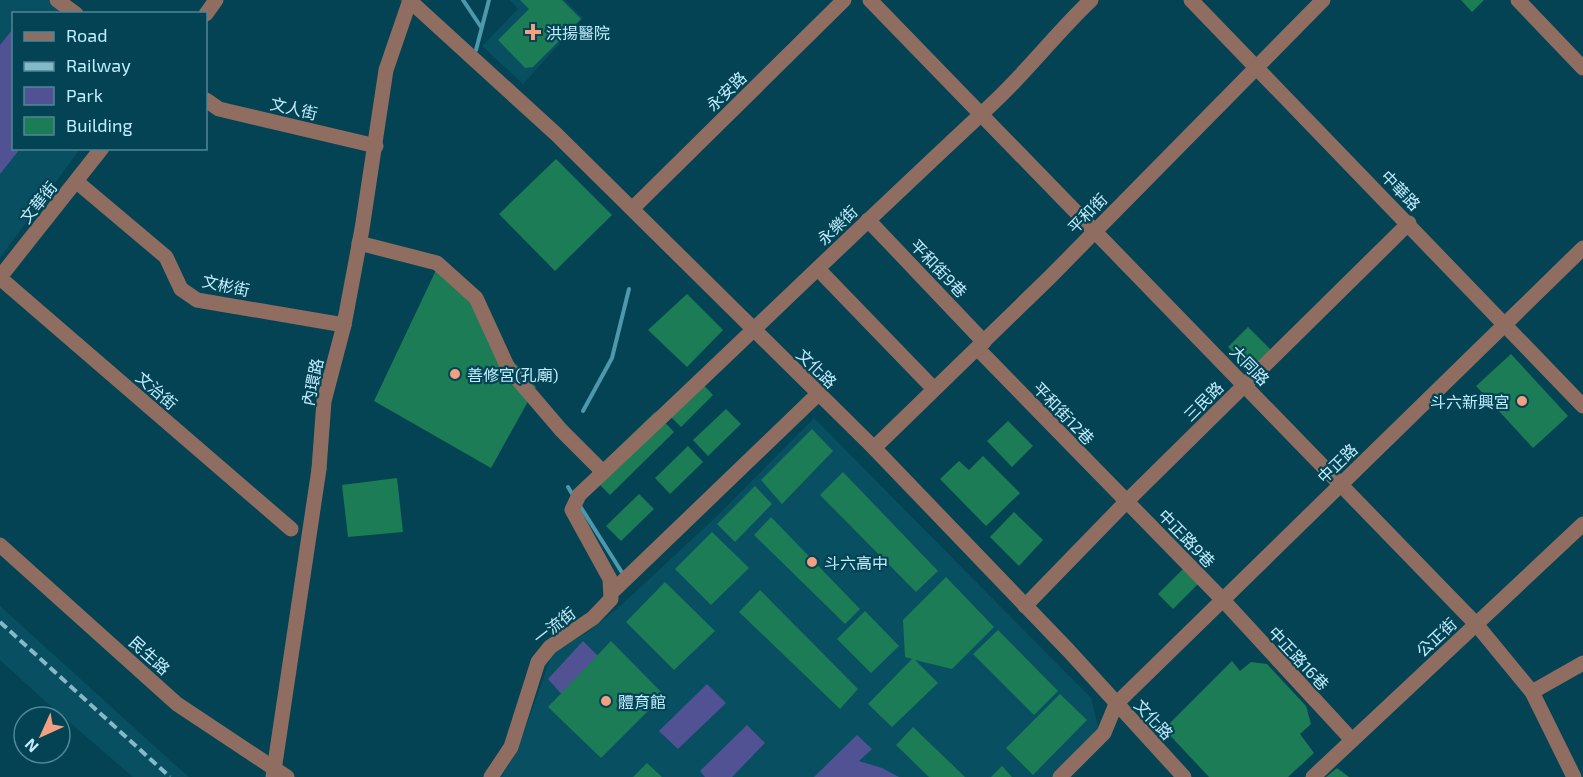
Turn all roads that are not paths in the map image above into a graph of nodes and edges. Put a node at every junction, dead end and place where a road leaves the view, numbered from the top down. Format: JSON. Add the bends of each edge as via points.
{"nodes":[{"id":1,"x":57,"y":0,"type":"edge"},
{"id":2,"x":216,"y":0,"type":"edge"},
{"id":3,"x":410,"y":0,"type":"edge"},
{"id":4,"x":844,"y":0,"type":"edge"},
{"id":5,"x":870,"y":0,"type":"edge"},
{"id":6,"x":1091,"y":0,"type":"edge"},
{"id":7,"x":1191,"y":0,"type":"edge"},
{"id":8,"x":1323,"y":0,"type":"edge"},
{"id":9,"x":1518,"y":0,"type":"edge"},
{"id":10,"x":73,"y":12,"type":"edge"},
{"id":11,"x":207,"y":13,"type":"edge"},
{"id":12,"x":1583,"y":68,"type":"edge"},
{"id":13,"x":1257,"y":70,"type":"junction"},
{"id":14,"x":207,"y":101,"type":"edge"},
{"id":15,"x":981,"y":114,"type":"junction"},
{"id":16,"x":376,"y":146,"type":"junction"},
{"id":17,"x":101,"y":150,"type":"edge"},
{"id":18,"x":77,"y":182,"type":"junction"},
{"id":19,"x":633,"y":208,"type":"junction"},
{"id":20,"x":868,"y":220,"type":"junction"},
{"id":21,"x":1409,"y":224,"type":"junction"},
{"id":22,"x":1095,"y":231,"type":"junction"},
{"id":23,"x":359,"y":243,"type":"junction"},
{"id":24,"x":1583,"y":248,"type":"edge"},
{"id":25,"x":818,"y":269,"type":"junction"},
{"id":26,"x":0,"y":277,"type":"edge"},
{"id":27,"x":1506,"y":324,"type":"junction"},
{"id":28,"x":344,"y":325,"type":"junction"},
{"id":29,"x":752,"y":330,"type":"junction"},
{"id":30,"x":981,"y":345,"type":"junction"},
{"id":31,"x":1245,"y":385,"type":"junction"},
{"id":32,"x":933,"y":388,"type":"junction"},
{"id":33,"x":818,"y":394,"type":"junction"},
{"id":34,"x":1583,"y":406,"type":"edge"},
{"id":35,"x":874,"y":448,"type":"junction"},
{"id":36,"x":603,"y":472,"type":"junction"},
{"id":37,"x":1340,"y":484,"type":"junction"},
{"id":38,"x":1127,"y":501,"type":"junction"},
{"id":39,"x":1583,"y":524,"type":"edge"},
{"id":40,"x":291,"y":529,"type":"dead end"},
{"id":41,"x":0,"y":545,"type":"edge"},
{"id":42,"x":612,"y":592,"type":"junction"},
{"id":43,"x":1222,"y":599,"type":"junction"},
{"id":44,"x":1025,"y":606,"type":"junction"},
{"id":45,"x":1476,"y":624,"type":"junction"},
{"id":46,"x":1583,"y":663,"type":"edge"},
{"id":47,"x":1532,"y":692,"type":"junction"},
{"id":48,"x":1116,"y":704,"type":"junction"},
{"id":49,"x":1352,"y":740,"type":"junction"},
{"id":50,"x":273,"y":777,"type":"edge"},
{"id":51,"x":287,"y":777,"type":"edge"},
{"id":52,"x":491,"y":777,"type":"edge"},
{"id":53,"x":1060,"y":777,"type":"edge"},
{"id":54,"x":1184,"y":777,"type":"edge"},
{"id":55,"x":1313,"y":777,"type":"edge"},
{"id":56,"x":1574,"y":777,"type":"edge"}],
"edges":[{"from":1,"to":10,"type":"street"},
{"from":2,"to":11,"type":"street"},
{"from":3,"to":16,"type":"street","name":"內環路","via":[[386,70]]},
{"from":3,"to":19,"type":"street","name":"文化路"},
{"from":4,"to":19,"type":"street","name":"永安路"},
{"from":5,"to":15,"type":"street","name":"大同路"},
{"from":6,"to":15,"type":"street","name":"永樂街"},
{"from":7,"to":13,"type":"street","name":"中華路"},
{"from":8,"to":13,"type":"street","name":"平和街"},
{"from":9,"to":12,"type":"street"},
{"from":13,"to":21,"type":"street","name":"中華路"},
{"from":13,"to":22,"type":"street","name":"平和街"},
{"from":14,"to":16,"type":"street","name":"文人街","via":[[219,109]]},
{"from":15,"to":20,"type":"street","name":"永樂街"},
{"from":15,"to":22,"type":"street","name":"大同路"},
{"from":16,"to":23,"type":"street","name":"內環路"},
{"from":17,"to":18,"type":"street","name":"文華街"},
{"from":18,"to":26,"type":"street","name":"文華街"},
{"from":18,"to":28,"type":"street","name":"文彬街","via":[[166,257],[181,290],[197,300]]},
{"from":19,"to":29,"type":"street","name":"文化路"},
{"from":20,"to":25,"type":"street","name":"永樂街"},
{"from":20,"to":30,"type":"street","name":"平和街9巷"},
{"from":21,"to":27,"type":"street","name":"中華路"},
{"from":21,"to":31,"type":"street","name":"三民路"},
{"from":22,"to":30,"type":"street","name":"平和街"},
{"from":22,"to":31,"type":"street","name":"大同路"},
{"from":23,"to":28,"type":"street","name":"內環路"},
{"from":23,"to":36,"type":"street","via":[[437,263],[476,298],[508,368]]},
{"from":24,"to":27,"type":"street","name":"中正路"},
{"from":25,"to":29,"type":"street","name":"永樂街"},
{"from":25,"to":32,"type":"street"},
{"from":26,"to":40,"type":"street","name":"文治街"},
{"from":27,"to":34,"type":"street","name":"中華路"},
{"from":27,"to":37,"type":"street","name":"中正路"},
{"from":28,"to":50,"type":"street","name":"內環路","bridge":true,"via":[[324,401],[319,469]]},
{"from":29,"to":33,"type":"street","name":"文化路"},
{"from":29,"to":36,"type":"street","name":"永樂街"},
{"from":30,"to":32,"type":"street","name":"平和街"},
{"from":30,"to":38,"type":"street","name":"平和街12巷"},
{"from":31,"to":37,"type":"street","name":"大同路"},
{"from":31,"to":38,"type":"street","name":"三民路"},
{"from":32,"to":35,"type":"street","name":"平和街"},
{"from":33,"to":35,"type":"street","name":"文化路"},
{"from":33,"to":42,"type":"street","name":"一流街"},
{"from":35,"to":44,"type":"street","name":"文化路"},
{"from":36,"to":42,"type":"street","name":"永樂街","via":[[579,495],[572,510],[610,579]]},
{"from":37,"to":43,"type":"street","name":"中正路"},
{"from":37,"to":45,"type":"street","name":"大同路"},
{"from":38,"to":43,"type":"street","name":"中正路9巷"},
{"from":38,"to":44,"type":"street","name":"三民路"},
{"from":39,"to":45,"type":"street","name":"公正街"},
{"from":41,"to":51,"type":"street","name":"民生路","via":[[177,704]]},
{"from":42,"to":52,"type":"street","name":"一流街","via":[[611,599],[593,618],[550,647],[538,662],[511,747]]},
{"from":43,"to":48,"type":"street","name":"中正路"},
{"from":43,"to":49,"type":"street","name":"中正路16巷"},
{"from":44,"to":48,"type":"street","name":"文化路"},
{"from":45,"to":47,"type":"street","name":"大同路"},
{"from":45,"to":49,"type":"street","name":"公正街"},
{"from":46,"to":47,"type":"street"},
{"from":47,"to":56,"type":"street","name":"大同路"},
{"from":48,"to":53,"type":"street","via":[[1104,733]]},
{"from":48,"to":54,"type":"street","name":"文化路"},
{"from":49,"to":55,"type":"street","name":"公正街"}]}
